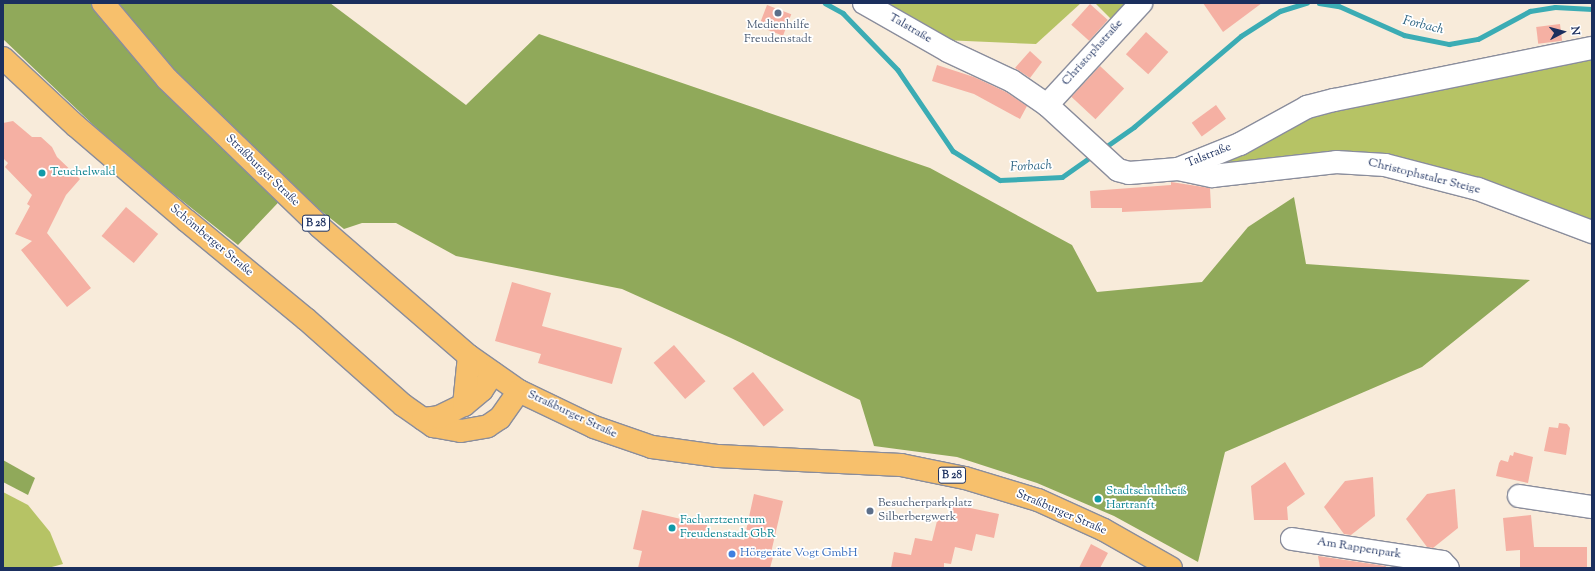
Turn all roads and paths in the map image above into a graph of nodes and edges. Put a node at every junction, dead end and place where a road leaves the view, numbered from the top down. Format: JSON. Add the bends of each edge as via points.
{"nodes":[{"id":1,"x":103,"y":3,"type":"edge"},
{"id":2,"x":864,"y":3,"type":"edge"},
{"id":3,"x":1141,"y":3,"type":"edge"},
{"id":4,"x":1592,"y":48,"type":"edge"},
{"id":5,"x":3,"y":58,"type":"edge"},
{"id":6,"x":1047,"y":105,"type":"junction"},
{"id":7,"x":1178,"y":169,"type":"junction"},
{"id":8,"x":1592,"y":232,"type":"edge"},
{"id":9,"x":469,"y":356,"type":"junction"},
{"id":10,"x":493,"y":373,"type":"junction"},
{"id":11,"x":519,"y":391,"type":"junction"},
{"id":12,"x":464,"y":405,"type":"junction"},
{"id":13,"x":423,"y":419,"type":"junction"},
{"id":14,"x":1519,"y":496,"type":"dead end"},
{"id":15,"x":1592,"y":507,"type":"edge"},
{"id":16,"x":1292,"y":539,"type":"dead end"},
{"id":17,"x":1171,"y":568,"type":"edge"},
{"id":18,"x":1448,"y":568,"type":"edge"}],
"edges":[{"from":1,"to":9,"type":"main road","name":"Straßburger Straße","number":"B 28","via":[[167,79],[320,227]]},
{"from":2,"to":6,"type":"street","name":"Talstraße","via":[[948,50],[1012,81]]},
{"from":3,"to":6,"type":"street","name":"Christophstraße"},
{"from":4,"to":7,"type":"street","name":"Talstraße","via":[[1307,107],[1240,144]]},
{"from":5,"to":13,"type":"main road","name":"Schömberger Straße","via":[[82,131],[306,319],[403,405]]},
{"from":6,"to":7,"type":"street","name":"Talstraße","via":[[1118,170],[1144,174]]},
{"from":7,"to":8,"type":"street","name":"Christophstaler Steige","via":[[1212,176],[1336,162],[1378,164],[1478,189]]},
{"from":9,"to":10,"type":"main road","name":"Straßburger Straße","number":"B 28"},
{"from":9,"to":12,"type":"main road"},
{"from":10,"to":11,"type":"main road","name":"Straßburger Straße","number":"B 28"},
{"from":10,"to":12,"type":"main road","via":[[482,390]]},
{"from":11,"to":13,"type":"main road","name":"Schömberger Straße","via":[[500,418],[488,426],[461,431],[433,426]]},
{"from":11,"to":17,"type":"main road","name":"Straßburger Straße","number":"B 28","via":[[588,425],[652,447],[718,456],[901,465],[965,478],[1038,500],[1104,530]]},
{"from":12,"to":13,"type":"main road","via":[[439,417]]},
{"from":14,"to":15,"type":"street"},
{"from":16,"to":18,"type":"street","name":"Am Rappenpark","via":[[1442,562]]}]}
